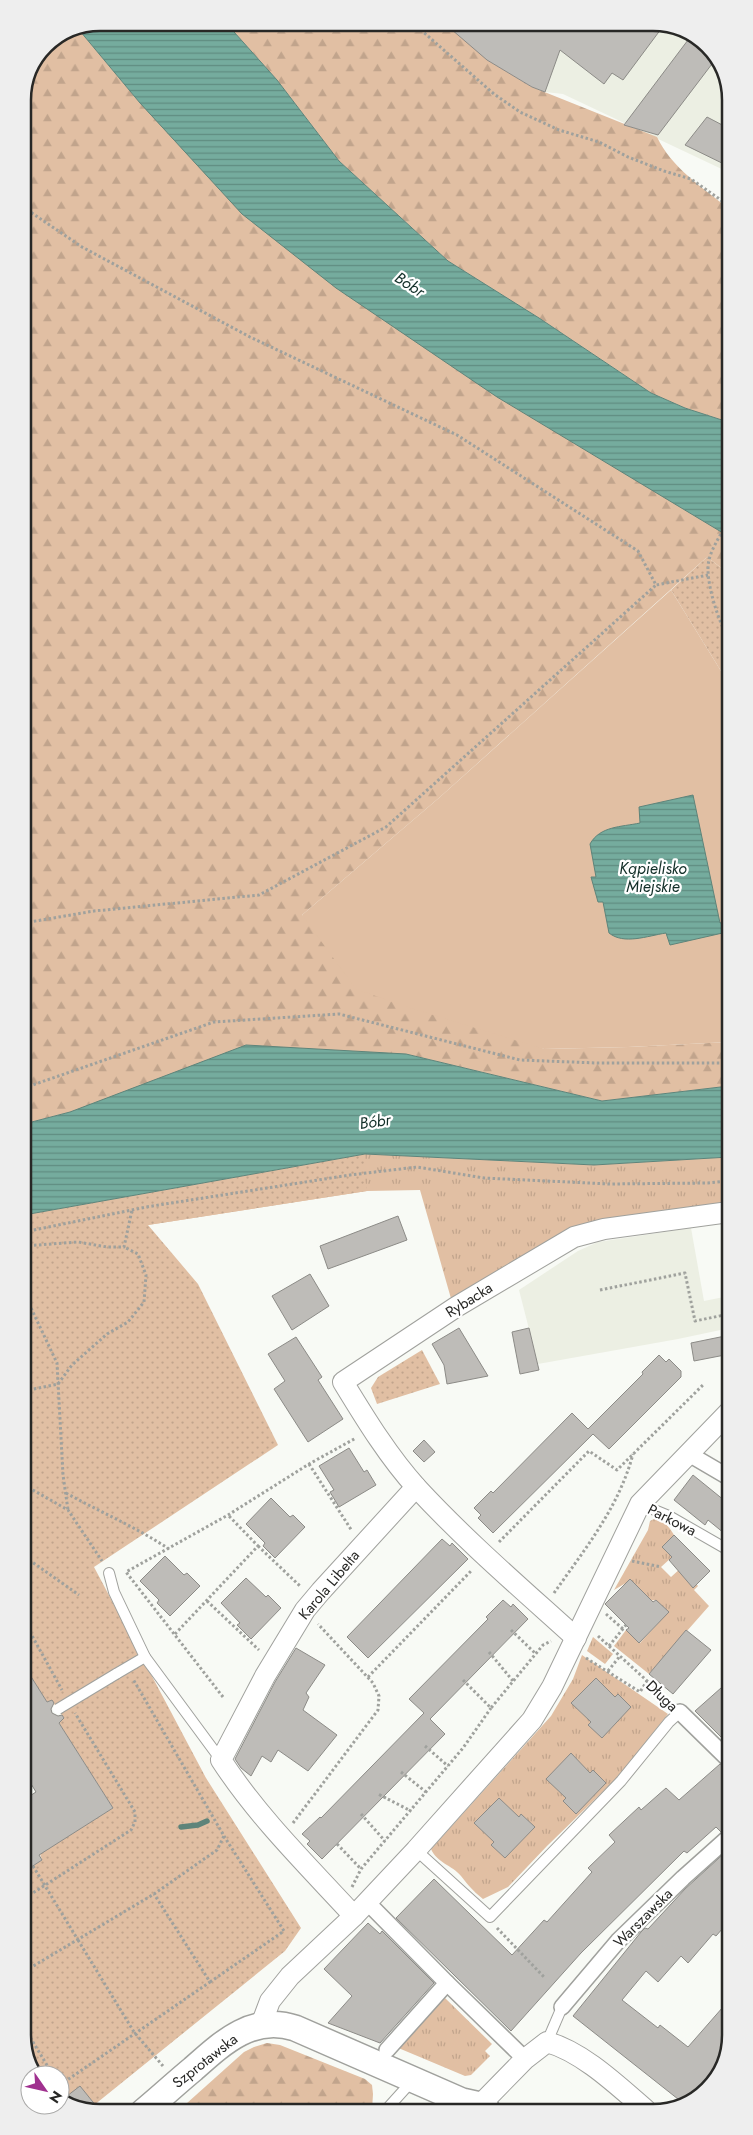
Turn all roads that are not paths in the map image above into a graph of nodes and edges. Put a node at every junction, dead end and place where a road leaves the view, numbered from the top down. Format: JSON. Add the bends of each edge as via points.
{"nodes":[{"id":1,"x":722,"y":1213,"type":"edge"},
{"id":2,"x":722,"y":1419,"type":"edge"},
{"id":3,"x":689,"y":1454,"type":"junction"},
{"id":4,"x":722,"y":1473,"type":"edge"},
{"id":5,"x":416,"y":1487,"type":"junction"},
{"id":6,"x":640,"y":1504,"type":"junction"},
{"id":7,"x":722,"y":1546,"type":"edge"},
{"id":8,"x":109,"y":1573,"type":"road end"},
{"id":9,"x":583,"y":1641,"type":"junction"},
{"id":10,"x":145,"y":1657,"type":"junction"},
{"id":11,"x":58,"y":1709,"type":"dead end"},
{"id":12,"x":680,"y":1712,"type":"joint"},
{"id":13,"x":722,"y":1753,"type":"edge"},
{"id":14,"x":221,"y":1760,"type":"junction"},
{"id":15,"x":722,"y":1843,"type":"edge"},
{"id":16,"x":416,"y":1850,"type":"junction"},
{"id":17,"x":354,"y":1907,"type":"junction"},
{"id":18,"x":446,"y":1983,"type":"junction"},
{"id":19,"x":562,"y":2008,"type":"joint"},
{"id":20,"x":261,"y":2025,"type":"junction"},
{"id":21,"x":547,"y":2042,"type":"junction"},
{"id":22,"x":387,"y":2058,"type":"junction"},
{"id":23,"x":525,"y":2059,"type":"junction"},
{"id":24,"x":414,"y":2078,"type":"junction"},
{"id":25,"x":152,"y":2104,"type":"edge"},
{"id":26,"x":391,"y":2104,"type":"edge"},
{"id":27,"x":471,"y":2104,"type":"edge"},
{"id":28,"x":487,"y":2104,"type":"edge"},
{"id":29,"x":638,"y":2104,"type":"edge"}],
"edges":[{"from":1,"to":5,"type":"street","name":"Rybacka","via":[[604,1229],[574,1237],[464,1302],[343,1382],[372,1429]]},
{"from":2,"to":3,"type":"street"},
{"from":3,"to":4,"type":"street"},
{"from":3,"to":6,"type":"street"},
{"from":5,"to":9,"type":"street","via":[[486,1556]]},
{"from":5,"to":14,"type":"street","name":"Karola Libelta","via":[[309,1605],[265,1676]]},
{"from":6,"to":7,"type":"lane","name":"Parkowa","via":[[669,1516]]},
{"from":6,"to":9,"type":"street"},
{"from":8,"to":10,"type":"lane","via":[[114,1592]]},
{"from":9,"to":16,"type":"street","via":[[532,1720]]},
{"from":10,"to":11,"type":"lane","bridge":true},
{"from":10,"to":14,"type":"lane"},
{"from":12,"to":13,"type":"street","name":"Długa"},
{"from":12,"to":16,"type":"lane","via":[[621,1781],[490,1917]]},
{"from":14,"to":17,"type":"street","via":[[282,1838]]},
{"from":15,"to":19,"type":"street","name":"Warszawska","via":[[618,1941]]},
{"from":16,"to":17,"type":"street"},
{"from":17,"to":18,"type":"street"},
{"from":17,"to":20,"type":"street","via":[[270,2001]]},
{"from":18,"to":22,"type":"street"},
{"from":18,"to":23,"type":"street"},
{"from":19,"to":21,"type":"lane"},
{"from":20,"to":22,"type":"street","name":"Szprotawska","via":[[295,2028]]},
{"from":20,"to":25,"type":"street","name":"Szprotawska","via":[[228,2039]]},
{"from":21,"to":23,"type":"street"},
{"from":21,"to":29,"type":"street","via":[[563,2046],[581,2058]]},
{"from":22,"to":24,"type":"street","name":"Szprotawska"},
{"from":23,"to":28,"type":"street"},
{"from":24,"to":26,"type":"lane"},
{"from":24,"to":27,"type":"street","name":"Szprotawska"}]}
